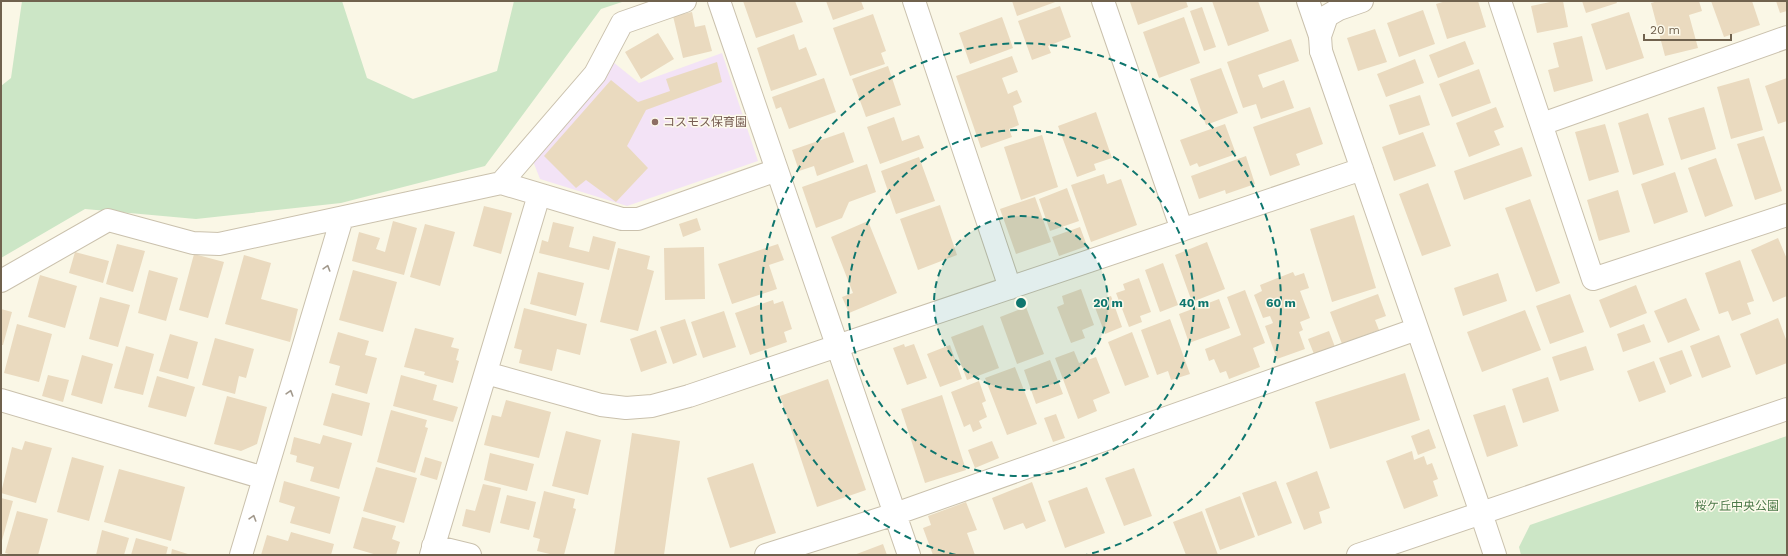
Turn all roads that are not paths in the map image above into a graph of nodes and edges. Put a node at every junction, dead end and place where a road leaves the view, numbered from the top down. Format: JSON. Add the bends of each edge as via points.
{"nodes":[{"id":1,"x":685,"y":1,"type":"edge"},
{"id":2,"x":719,"y":1,"type":"edge"},
{"id":3,"x":914,"y":1,"type":"edge"},
{"id":4,"x":1103,"y":1,"type":"edge"},
{"id":5,"x":1308,"y":1,"type":"edge"},
{"id":6,"x":1362,"y":1,"type":"edge"},
{"id":7,"x":1500,"y":1,"type":"edge"},
{"id":8,"x":1787,"y":37,"type":"edge"},
{"id":9,"x":1321,"y":44,"type":"junction"},
{"id":10,"x":1542,"y":124,"type":"junction"},
{"id":11,"x":1362,"y":169,"type":"junction"},
{"id":12,"x":777,"y":170,"type":"junction"},
{"id":13,"x":501,"y":183,"type":"junction"},
{"id":14,"x":539,"y":195,"type":"junction"},
{"id":15,"x":1787,"y":215,"type":"edge"},
{"id":16,"x":342,"y":218,"type":"junction"},
{"id":17,"x":1182,"y":230,"type":"junction"},
{"id":18,"x":1,"y":281,"type":"edge"},
{"id":19,"x":1010,"y":288,"type":"junction"},
{"id":20,"x":1417,"y":329,"type":"junction"},
{"id":21,"x":838,"y":346,"type":"junction"},
{"id":22,"x":486,"y":373,"type":"junction"},
{"id":23,"x":1,"y":400,"type":"edge"},
{"id":24,"x":1787,"y":409,"type":"edge"},
{"id":25,"x":264,"y":478,"type":"junction"},
{"id":26,"x":1481,"y":513,"type":"junction"},
{"id":27,"x":895,"y":514,"type":"junction"},
{"id":28,"x":432,"y":550,"type":"edge"},
{"id":29,"x":241,"y":555,"type":"edge"},
{"id":30,"x":470,"y":555,"type":"edge"},
{"id":31,"x":766,"y":555,"type":"edge"},
{"id":32,"x":909,"y":555,"type":"edge"},
{"id":33,"x":1358,"y":555,"type":"edge"},
{"id":34,"x":1495,"y":555,"type":"edge"}],
"edges":[{"from":1,"to":13,"type":"street","via":[[622,23],[595,74]]},
{"from":2,"to":12,"type":"street"},
{"from":3,"to":19,"type":"street"},
{"from":4,"to":17,"type":"street"},
{"from":5,"to":9,"type":"street"},
{"from":6,"to":9,"type":"street","via":[[1327,16]]},
{"from":7,"to":10,"type":"street"},
{"from":8,"to":10,"type":"street"},
{"from":9,"to":11,"type":"street"},
{"from":10,"to":15,"type":"street","via":[[1594,279]]},
{"from":11,"to":17,"type":"street"},
{"from":11,"to":20,"type":"street"},
{"from":12,"to":14,"type":"street","via":[[638,219],[622,219]]},
{"from":12,"to":21,"type":"street"},
{"from":13,"to":14,"type":"street"},
{"from":13,"to":16,"type":"street"},
{"from":14,"to":22,"type":"street"},
{"from":16,"to":18,"type":"street","via":[[219,244],[193,243],[108,220]]},
{"from":25,"to":16,"type":"street","one_way":true},
{"from":17,"to":19,"type":"street"},
{"from":19,"to":21,"type":"street"},
{"from":20,"to":26,"type":"street"},
{"from":20,"to":27,"type":"street"},
{"from":21,"to":22,"type":"street","via":[[689,396],[652,406],[626,408],[601,405]]},
{"from":21,"to":27,"type":"street"},
{"from":22,"to":28,"type":"street"},
{"from":23,"to":25,"type":"street"},
{"from":24,"to":26,"type":"street"},
{"from":29,"to":25,"type":"street","one_way":true},
{"from":26,"to":33,"type":"street"},
{"from":26,"to":34,"type":"street"},
{"from":27,"to":31,"type":"street"},
{"from":27,"to":32,"type":"street"},
{"from":28,"to":30,"type":"street"}]}
